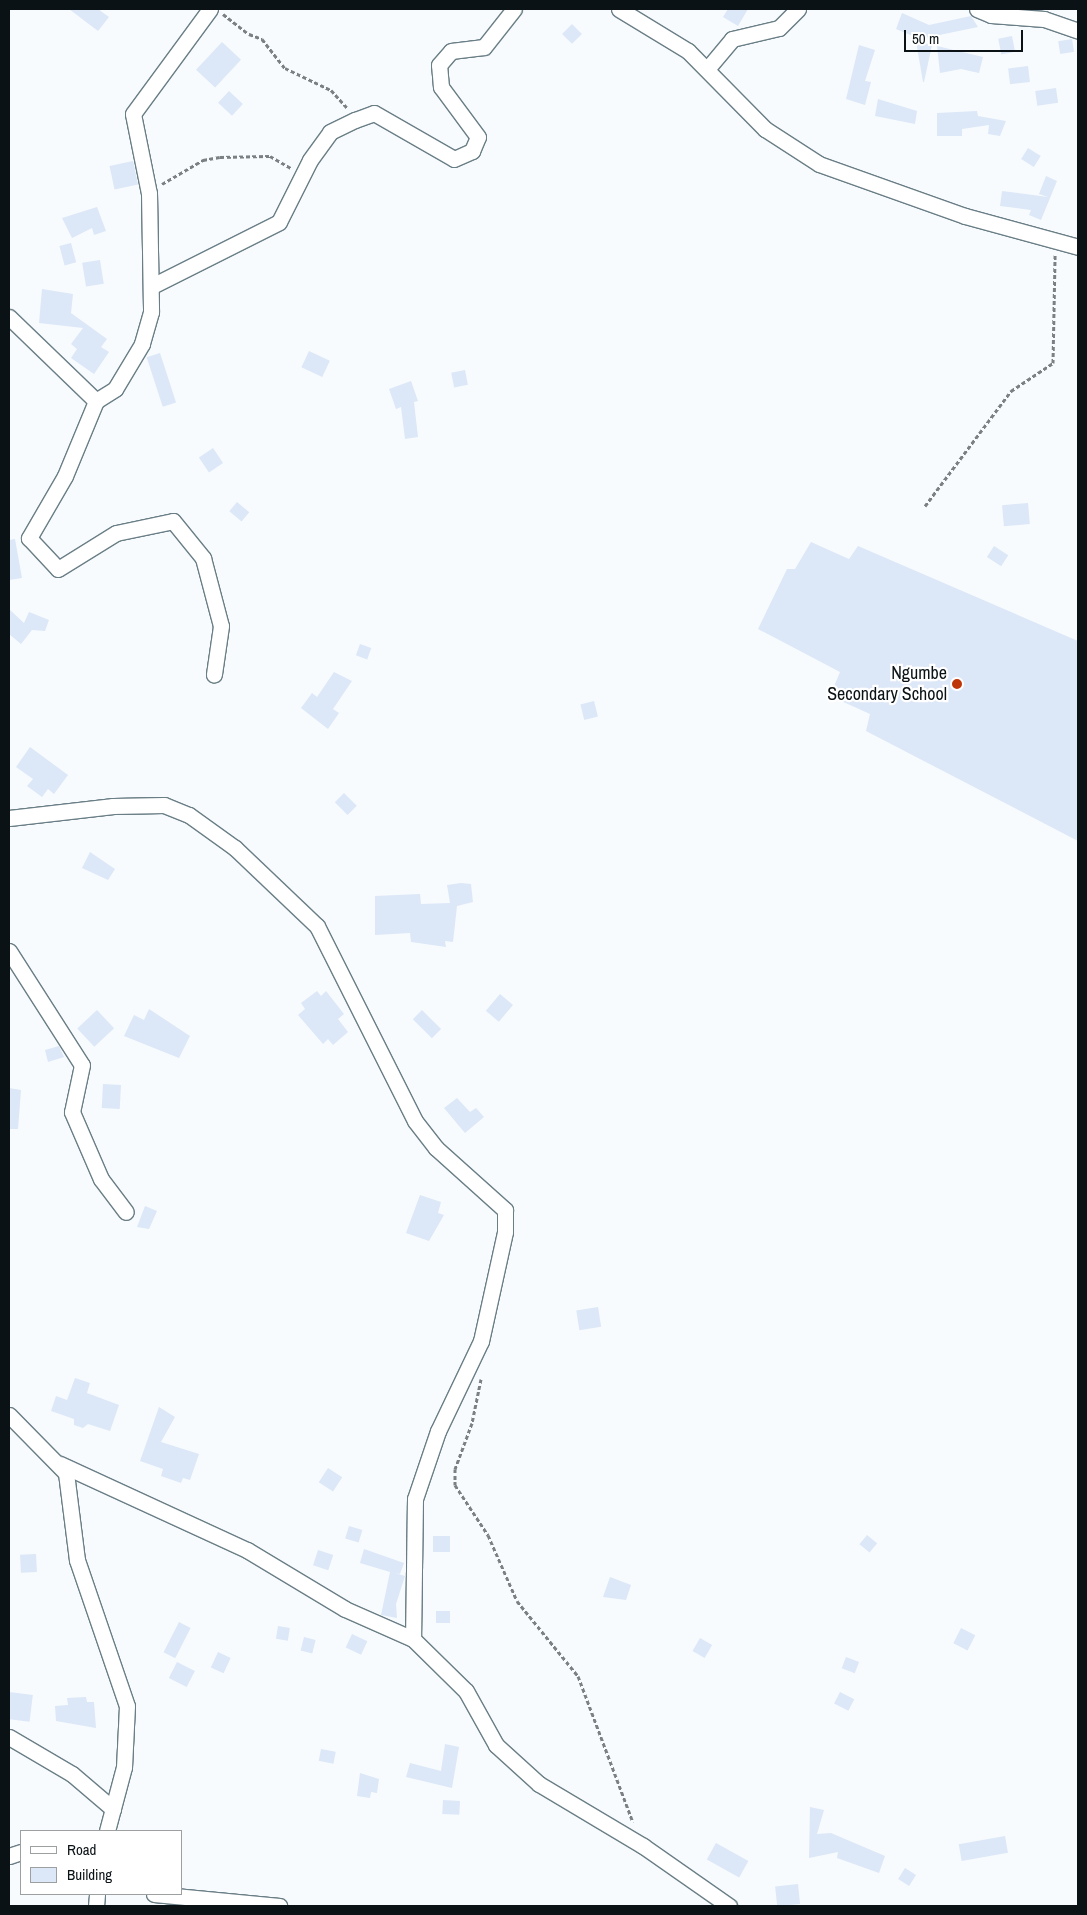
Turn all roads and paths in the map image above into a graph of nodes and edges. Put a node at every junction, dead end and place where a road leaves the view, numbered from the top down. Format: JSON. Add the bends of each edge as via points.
{"nodes":[{"id":1,"x":210,"y":9,"type":"edge"},
{"id":2,"x":217,"y":9,"type":"edge"},
{"id":3,"x":514,"y":9,"type":"edge"},
{"id":4,"x":619,"y":9,"type":"edge"},
{"id":5,"x":798,"y":9,"type":"edge"},
{"id":6,"x":977,"y":9,"type":"edge"},
{"id":7,"x":1045,"y":14,"type":"edge"},
{"id":8,"x":1078,"y":31,"type":"edge"},
{"id":9,"x":708,"y":68,"type":"junction"},
{"id":10,"x":355,"y":120,"type":"junction"},
{"id":11,"x":303,"y":177,"type":"junction"},
{"id":12,"x":149,"y":193,"type":"junction"},
{"id":13,"x":1057,"y":239,"type":"junction"},
{"id":14,"x":1078,"y":246,"type":"edge"},
{"id":15,"x":152,"y":286,"type":"junction"},
{"id":16,"x":9,"y":317,"type":"edge"},
{"id":17,"x":96,"y":401,"type":"junction"},
{"id":18,"x":925,"y":506,"type":"dead end"},
{"id":19,"x":214,"y":674,"type":"dead end"},
{"id":20,"x":9,"y":818,"type":"edge"},
{"id":21,"x":9,"y":951,"type":"edge"},
{"id":22,"x":126,"y":1212,"type":"dead end"},
{"id":23,"x":481,"y":1373,"type":"dead end"},
{"id":24,"x":9,"y":1415,"type":"edge"},
{"id":25,"x":60,"y":1464,"type":"junction"},
{"id":26,"x":413,"y":1639,"type":"junction"},
{"id":27,"x":9,"y":1737,"type":"edge"},
{"id":28,"x":113,"y":1809,"type":"junction"},
{"id":29,"x":107,"y":1830,"type":"edge"},
{"id":30,"x":643,"y":1846,"type":"junction"},
{"id":31,"x":164,"y":1895,"type":"edge"},
{"id":32,"x":279,"y":1906,"type":"edge"},
{"id":33,"x":729,"y":1906,"type":"edge"}],
"edges":[{"from":1,"to":12,"type":"street","via":[[133,114]]},
{"from":2,"to":10,"type":"path","via":[[249,34],[262,39],[285,68],[331,90]]},
{"from":3,"to":10,"type":"street","via":[[484,47],[451,51],[440,65],[441,87],[478,137],[472,151],[454,159],[374,113]]},
{"from":4,"to":9,"type":"street"},
{"from":5,"to":9,"type":"street","via":[[779,28],[732,39]]},
{"from":6,"to":7,"type":"street","via":[[991,15]]},
{"from":7,"to":8,"type":"street"},
{"from":9,"to":13,"type":"street","via":[[765,129],[818,164],[956,214]]},
{"from":10,"to":11,"type":"street","via":[[330,132]]},
{"from":11,"to":12,"type":"path","via":[[270,156],[220,157],[177,172]]},
{"from":11,"to":15,"type":"street","via":[[279,222]]},
{"from":12,"to":15,"type":"street"},
{"from":13,"to":14,"type":"street"},
{"from":13,"to":18,"type":"path","via":[[1052,278],[1053,363],[1011,391]]},
{"from":15,"to":17,"type":"street","via":[[142,344],[115,389]]},
{"from":16,"to":17,"type":"street"},
{"from":17,"to":19,"type":"street","via":[[65,476],[29,538],[58,568],[116,533],[173,520],[203,558],[221,626]]},
{"from":20,"to":26,"type":"street","via":[[113,806],[164,805],[188,815],[235,848],[317,926],[415,1121],[436,1148],[504,1210],[505,1232],[481,1340],[441,1423],[415,1499]]},
{"from":21,"to":22,"type":"street","via":[[82,1065],[72,1112],[101,1180]]},
{"from":23,"to":30,"type":"path","via":[[472,1422],[455,1469],[455,1484],[488,1535],[517,1601],[578,1676]]},
{"from":24,"to":25,"type":"street"},
{"from":25,"to":26,"type":"street","via":[[247,1550],[345,1609]]},
{"from":25,"to":28,"type":"street","via":[[69,1487],[77,1560],[89,1606],[126,1706],[124,1767]]},
{"from":26,"to":30,"type":"street","via":[[466,1691],[490,1736],[512,1760],[567,1804]]},
{"from":27,"to":28,"type":"street","via":[[72,1774]]},
{"from":28,"to":29,"type":"street"},
{"from":30,"to":33,"type":"street"},
{"from":31,"to":32,"type":"street"}]}
